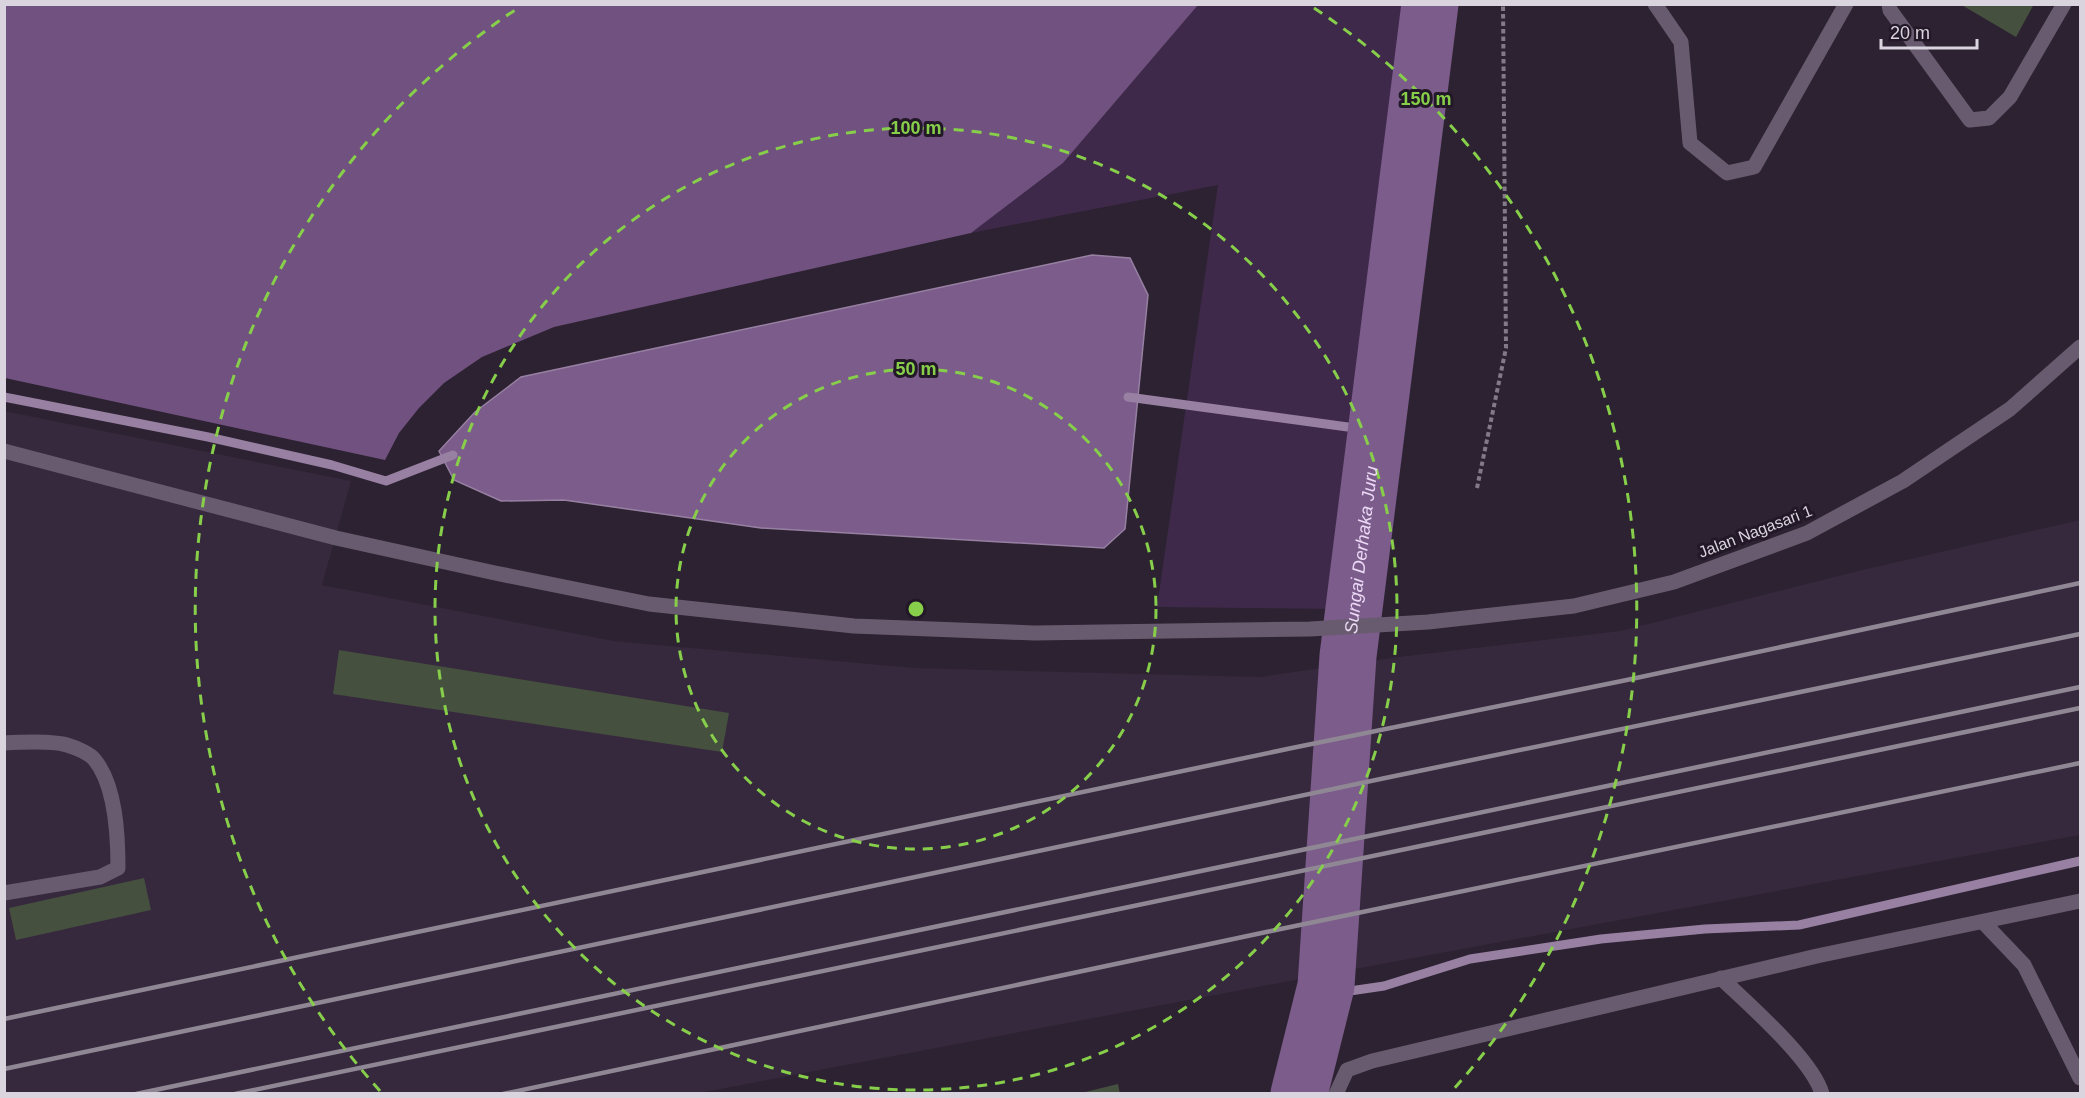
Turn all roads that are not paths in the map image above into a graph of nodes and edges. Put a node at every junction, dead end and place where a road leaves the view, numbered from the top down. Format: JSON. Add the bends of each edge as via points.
{"nodes":[{"id":1,"x":1655,"y":4,"type":"edge"},
{"id":2,"x":1846,"y":4,"type":"edge"},
{"id":3,"x":1889,"y":4,"type":"edge"},
{"id":4,"x":2064,"y":4,"type":"edge"},
{"id":5,"x":2080,"y":347,"type":"edge"},
{"id":6,"x":4,"y":451,"type":"edge"},
{"id":7,"x":4,"y":743,"type":"edge"},
{"id":8,"x":4,"y":893,"type":"edge"},
{"id":9,"x":2080,"y":900,"type":"edge"},
{"id":10,"x":1983,"y":922,"type":"junction"},
{"id":11,"x":1721,"y":978,"type":"junction"},
{"id":12,"x":2080,"y":1078,"type":"edge"},
{"id":13,"x":1336,"y":1094,"type":"edge"},
{"id":14,"x":1822,"y":1094,"type":"edge"}],
"edges":[{"from":1,"to":2,"type":"street","via":[[1681,42],[1690,143],[1727,173],[1754,167]]},
{"from":3,"to":4,"type":"street","via":[[1970,120],[1989,118],[2010,97]]},
{"from":5,"to":6,"type":"street","name":"Jalan Nagasari 1","via":[[2010,410],[1903,482],[1807,533],[1674,582],[1574,606],[1428,622],[1310,629],[1034,633],[854,626],[649,604],[336,538]]},
{"from":7,"to":8,"type":"street","via":[[68,745],[94,758],[108,783],[118,842],[118,868],[100,877]]},
{"from":9,"to":10,"type":"street"},
{"from":10,"to":11,"type":"street"},
{"from":10,"to":12,"type":"street","via":[[2024,965]]},
{"from":11,"to":13,"type":"street","via":[[1372,1061],[1347,1070]]},
{"from":11,"to":14,"type":"street","via":[[1799,1055]]}]}
